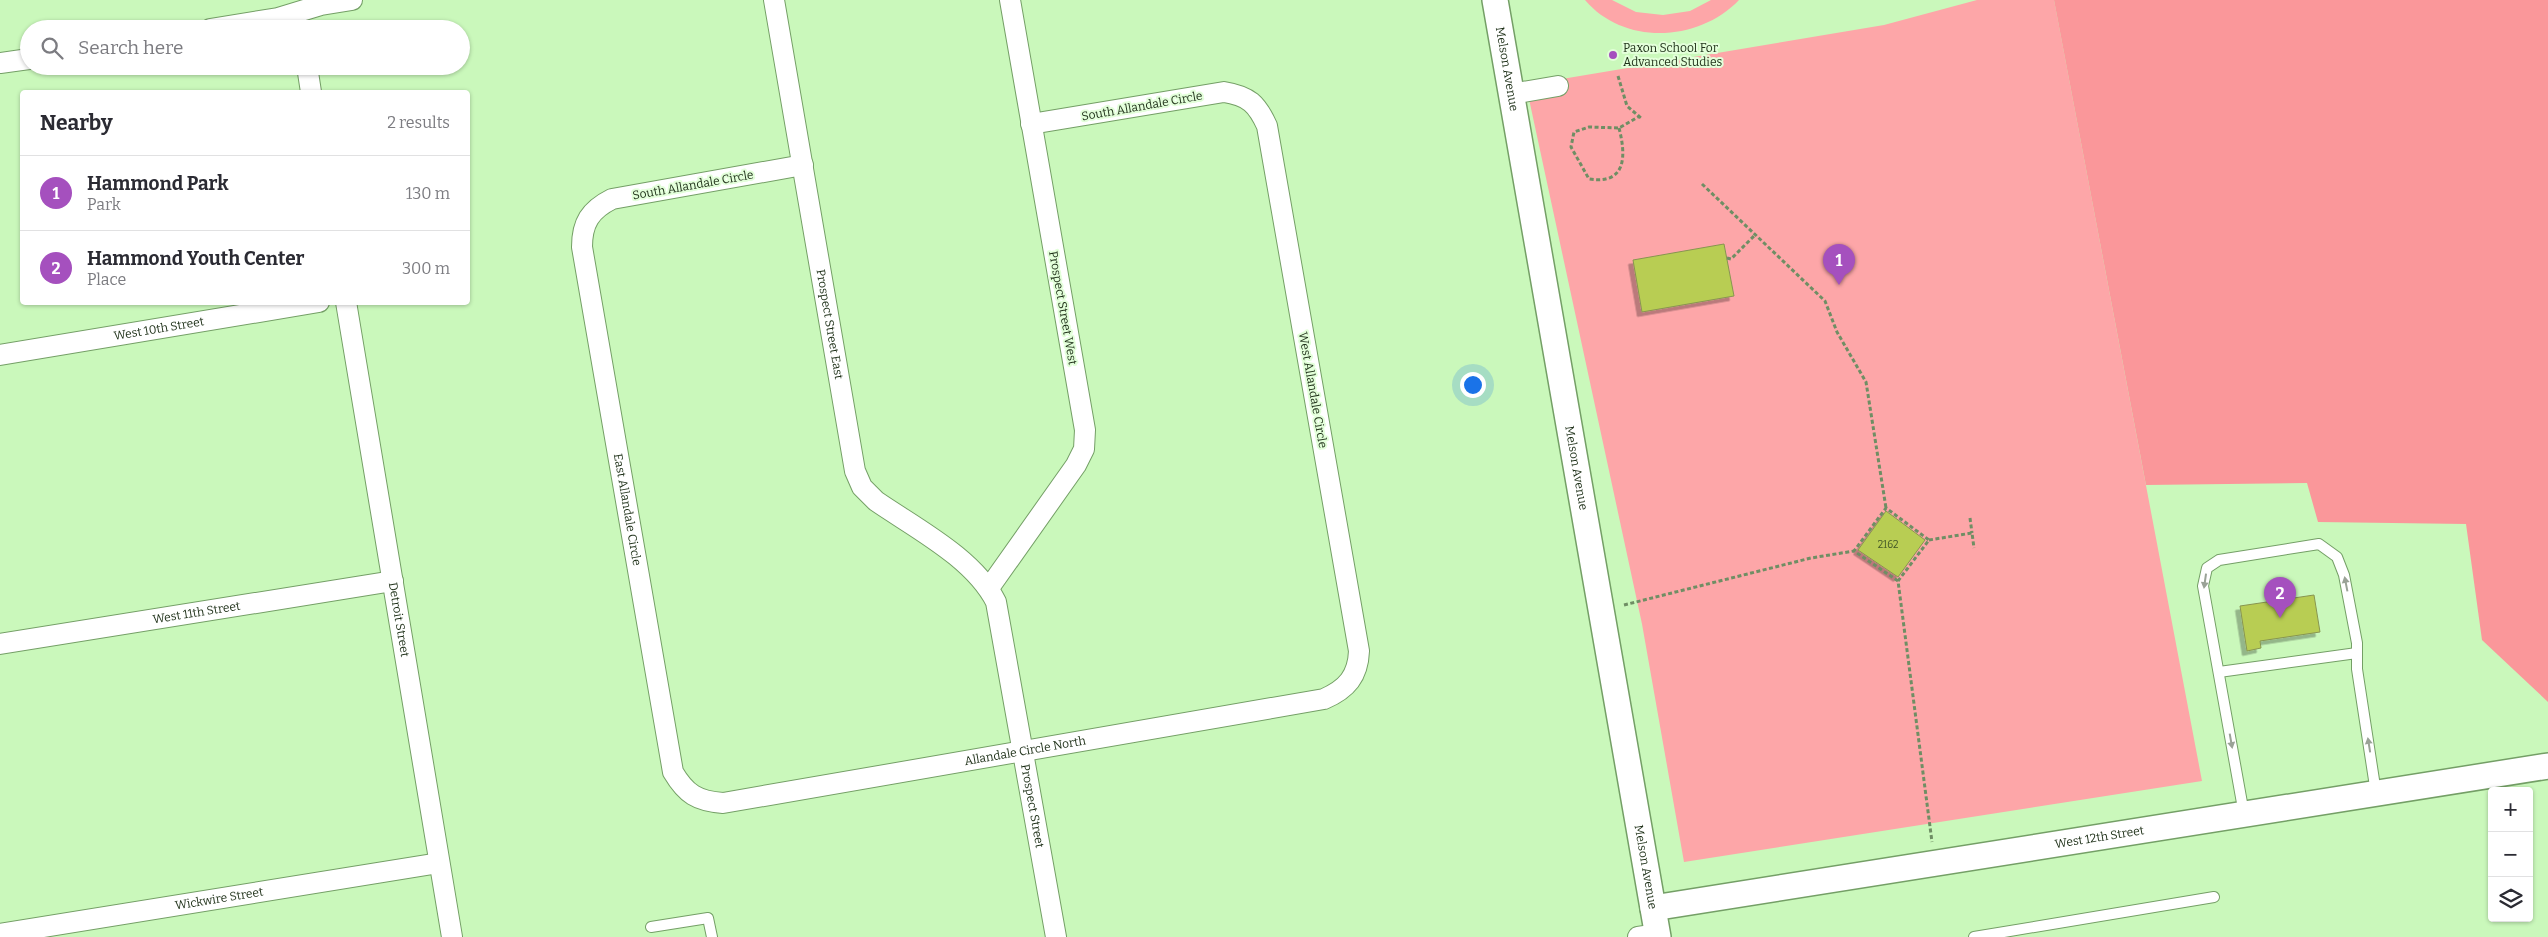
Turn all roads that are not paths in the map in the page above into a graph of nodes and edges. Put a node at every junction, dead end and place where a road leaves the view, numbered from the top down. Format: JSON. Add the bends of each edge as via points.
{"nodes":[{"id":1,"x":352,"y":0,"type":"edge"},
{"id":2,"x":774,"y":0,"type":"edge"},
{"id":3,"x":1010,"y":0,"type":"edge"},
{"id":4,"x":1495,"y":0,"type":"edge"},
{"id":5,"x":299,"y":14,"type":"edge"},
{"id":6,"x":263,"y":20,"type":"edge"},
{"id":7,"x":20,"y":60,"type":"edge"},
{"id":8,"x":0,"y":63,"type":"edge"},
{"id":9,"x":309,"y":75,"type":"edge"},
{"id":10,"x":1558,"y":86,"type":"dead end"},
{"id":11,"x":312,"y":90,"type":"edge"},
{"id":12,"x":1511,"y":94,"type":"junction"},
{"id":13,"x":1252,"y":102,"type":"joint"},
{"id":14,"x":1031,"y":124,"type":"junction"},
{"id":15,"x":803,"y":165,"type":"junction"},
{"id":16,"x":589,"y":218,"type":"joint"},
{"id":17,"x":301,"y":305,"type":"edge"},
{"id":18,"x":347,"y":305,"type":"edge"},
{"id":19,"x":0,"y":355,"type":"edge"},
{"id":20,"x":393,"y":580,"type":"junction"},
{"id":21,"x":989,"y":588,"type":"junction"},
{"id":22,"x":0,"y":644,"type":"edge"},
{"id":23,"x":2357,"y":652,"type":"junction"},
{"id":24,"x":2219,"y":672,"type":"junction"},
{"id":25,"x":1352,"y":681,"type":"joint"},
{"id":26,"x":1023,"y":751,"type":"junction"},
{"id":27,"x":2548,"y":766,"type":"edge"},
{"id":28,"x":2376,"y":793,"type":"junction"},
{"id":29,"x":694,"y":796,"type":"joint"},
{"id":30,"x":2244,"y":814,"type":"junction"},
{"id":31,"x":439,"y":863,"type":"junction"},
{"id":32,"x":2214,"y":897,"type":"dead end"},
{"id":33,"x":1653,"y":908,"type":"junction"},
{"id":34,"x":651,"y":927,"type":"dead end"},
{"id":35,"x":0,"y":934,"type":"edge"},
{"id":36,"x":1651,"y":936,"type":"edge"},
{"id":37,"x":452,"y":937,"type":"edge"},
{"id":38,"x":712,"y":937,"type":"edge"},
{"id":39,"x":1056,"y":937,"type":"edge"},
{"id":40,"x":1974,"y":937,"type":"edge"}],
"edges":[{"from":1,"to":5,"type":"street"},
{"from":2,"to":15,"type":"street","name":"Prospect Street East"},
{"from":3,"to":14,"type":"street","name":"Prospect Street West"},
{"from":4,"to":12,"type":"street","name":"Melson Avenue"},
{"from":5,"to":6,"type":"street"},
{"from":7,"to":8,"type":"street"},
{"from":9,"to":11,"type":"street"},
{"from":10,"to":12,"type":"street"},
{"from":12,"to":33,"type":"street","name":"Melson Avenue"},
{"from":13,"to":14,"type":"street","name":"South Allandale Circle","via":[[1240,94],[1224,92]]},
{"from":13,"to":25,"type":"street","name":"West Allandale Circle","via":[[1267,126],[1344,558],[1359,651]]},
{"from":14,"to":21,"type":"street","name":"Prospect Street West","via":[[1085,430],[1084,449]]},
{"from":15,"to":16,"type":"street","name":"South Allandale Circle","via":[[612,199],[598,206]]},
{"from":15,"to":21,"type":"street","name":"Prospect Street East","via":[[855,471],[862,487],[876,501],[956,556]]},
{"from":16,"to":29,"type":"street","name":"East Allandale Circle","via":[[582,231],[582,247],[673,772],[681,786]]},
{"from":17,"to":19,"type":"street","name":"West 10th Street"},
{"from":18,"to":20,"type":"street","name":"Detroit Street"},
{"from":20,"to":22,"type":"street","name":"West 11th Street"},
{"from":20,"to":31,"type":"street","name":"Detroit Street"},
{"from":21,"to":26,"type":"street","name":"Prospect Street","via":[[1000,614]]},
{"from":23,"to":24,"type":"lane"},
{"from":23,"to":24,"type":"lane","one_way":true,"via":[[2344,574],[2337,557],[2319,544],[2219,560],[2207,568],[2203,586]]},
{"from":28,"to":23,"type":"lane","one_way":true},
{"from":24,"to":30,"type":"lane","one_way":true},
{"from":25,"to":26,"type":"street","name":"Allandale Circle North","via":[[1324,699]]},
{"from":26,"to":29,"type":"street","name":"Allandale Circle North","via":[[723,803],[708,802]]},
{"from":26,"to":39,"type":"street","name":"Prospect Street"},
{"from":27,"to":28,"type":"street","name":"West 12th Street"},
{"from":28,"to":30,"type":"street","name":"West 12th Street"},
{"from":30,"to":33,"type":"street","name":"West 12th Street"},
{"from":31,"to":35,"type":"street","name":"Wickwire Street"},
{"from":31,"to":37,"type":"street","name":"Detroit Street"},
{"from":32,"to":40,"type":"lane"},
{"from":33,"to":36,"type":"street","name":"Melson Avenue"},
{"from":34,"to":38,"type":"lane","via":[[708,918]]}]}
